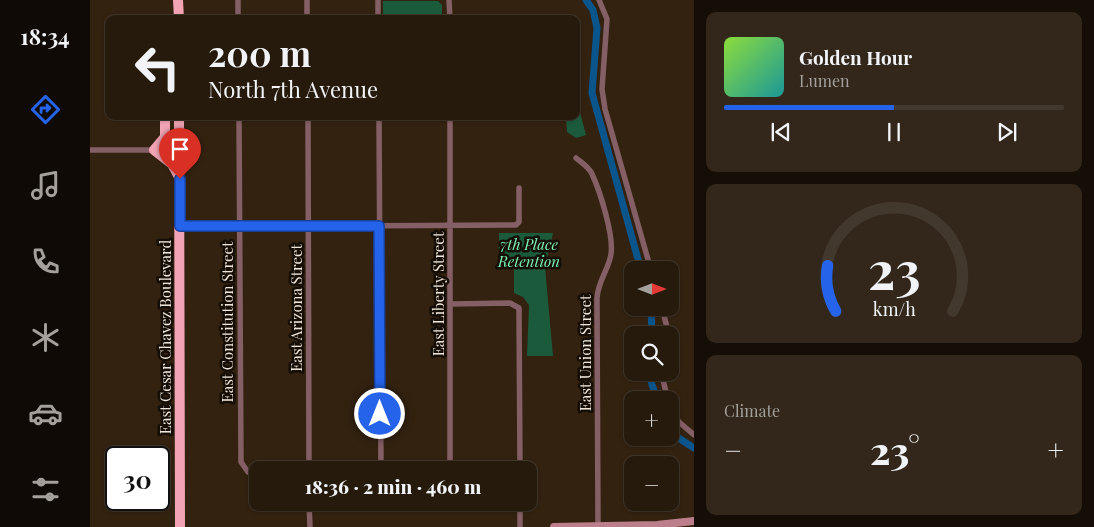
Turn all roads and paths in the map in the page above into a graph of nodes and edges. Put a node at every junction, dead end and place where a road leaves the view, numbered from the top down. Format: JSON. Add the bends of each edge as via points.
{"nodes":[{"id":1,"x":178,"y":0,"type":"edge"},
{"id":2,"x":238,"y":0,"type":"edge"},
{"id":3,"x":307,"y":0,"type":"edge"},
{"id":4,"x":378,"y":0,"type":"edge"},
{"id":5,"x":449,"y":0,"type":"edge"},
{"id":6,"x":599,"y":0,"type":"edge"},
{"id":7,"x":178,"y":15,"type":"edge"},
{"id":8,"x":238,"y":15,"type":"edge"},
{"id":9,"x":307,"y":15,"type":"edge"},
{"id":10,"x":378,"y":15,"type":"edge"},
{"id":11,"x":450,"y":15,"type":"edge"},
{"id":12,"x":165,"y":120,"type":"edge"},
{"id":13,"x":179,"y":120,"type":"edge"},
{"id":14,"x":239,"y":120,"type":"edge"},
{"id":15,"x":308,"y":120,"type":"edge"},
{"id":16,"x":379,"y":120,"type":"edge"},
{"id":17,"x":450,"y":120,"type":"edge"},
{"id":18,"x":90,"y":150,"type":"edge"},
{"id":19,"x":154,"y":150,"type":"junction"},
{"id":20,"x":576,"y":158,"type":"dead end"},
{"id":21,"x":180,"y":179,"type":"junction"},
{"id":22,"x":519,"y":188,"type":"dead end"},
{"id":23,"x":180,"y":226,"type":"junction"},
{"id":24,"x":239,"y":226,"type":"junction"},
{"id":25,"x":308,"y":226,"type":"junction"},
{"id":26,"x":379,"y":226,"type":"junction"},
{"id":27,"x":450,"y":226,"type":"junction"},
{"id":28,"x":649,"y":261,"type":"edge"},
{"id":29,"x":451,"y":304,"type":"junction"},
{"id":30,"x":679,"y":422,"type":"edge"},
{"id":31,"x":694,"y":435,"type":"edge"},
{"id":32,"x":309,"y":461,"type":"edge"},
{"id":33,"x":381,"y":461,"type":"edge"},
{"id":34,"x":450,"y":461,"type":"edge"},
{"id":35,"x":520,"y":461,"type":"edge"},
{"id":36,"x":249,"y":472,"type":"edge"},
{"id":37,"x":309,"y":511,"type":"edge"},
{"id":38,"x":520,"y":511,"type":"edge"},
{"id":39,"x":694,"y":521,"type":"edge"},
{"id":40,"x":598,"y":526,"type":"edge"},
{"id":41,"x":180,"y":527,"type":"edge"},
{"id":42,"x":310,"y":527,"type":"edge"},
{"id":43,"x":520,"y":527,"type":"edge"},
{"id":44,"x":554,"y":527,"type":"edge"}],
"edges":[{"from":1,"to":7,"type":"highway"},
{"from":2,"to":8,"type":"street"},
{"from":3,"to":9,"type":"street"},
{"from":4,"to":10,"type":"street"},
{"from":5,"to":11,"type":"street"},
{"from":6,"to":28,"type":"street","via":[[607,19],[602,89],[605,110]]},
{"from":12,"to":19,"type":"highway","via":[[165,136]]},
{"from":13,"to":21,"type":"highway","name":"East Cesar Chavez Boulevard"},
{"from":14,"to":24,"type":"street","name":"East Constitution Street"},
{"from":15,"to":25,"type":"street","name":"East Arizona Street"},
{"from":16,"to":26,"type":"street"},
{"from":17,"to":27,"type":"street","name":"East Liberty Street"},
{"from":18,"to":19,"type":"street"},
{"from":19,"to":21,"type":"highway","via":[[172,164]]},
{"from":20,"to":40,"type":"street","name":"East Union Street","via":[[592,174],[612,236],[611,254],[599,281],[597,298]]},
{"from":21,"to":23,"type":"highway","name":"East Cesar Chavez Boulevard"},
{"from":22,"to":27,"type":"street","via":[[518,224]]},
{"from":23,"to":24,"type":"street"},
{"from":23,"to":41,"type":"highway","name":"East Cesar Chavez Boulevard"},
{"from":24,"to":25,"type":"street"},
{"from":24,"to":36,"type":"street","name":"East Constitution Street","via":[[240,458],[243,468]]},
{"from":25,"to":26,"type":"street"},
{"from":25,"to":32,"type":"street","name":"East Arizona Street"},
{"from":26,"to":27,"type":"street"},
{"from":26,"to":33,"type":"street"},
{"from":27,"to":29,"type":"street","name":"East Liberty Street"},
{"from":29,"to":34,"type":"street","name":"East Liberty Street"},
{"from":29,"to":35,"type":"street","via":[[510,303],[517,306],[520,317]]},
{"from":30,"to":31,"type":"street"},
{"from":37,"to":42,"type":"street"},
{"from":38,"to":43,"type":"street"},
{"from":39,"to":40,"type":"main road"},
{"from":40,"to":44,"type":"main road"}]}
